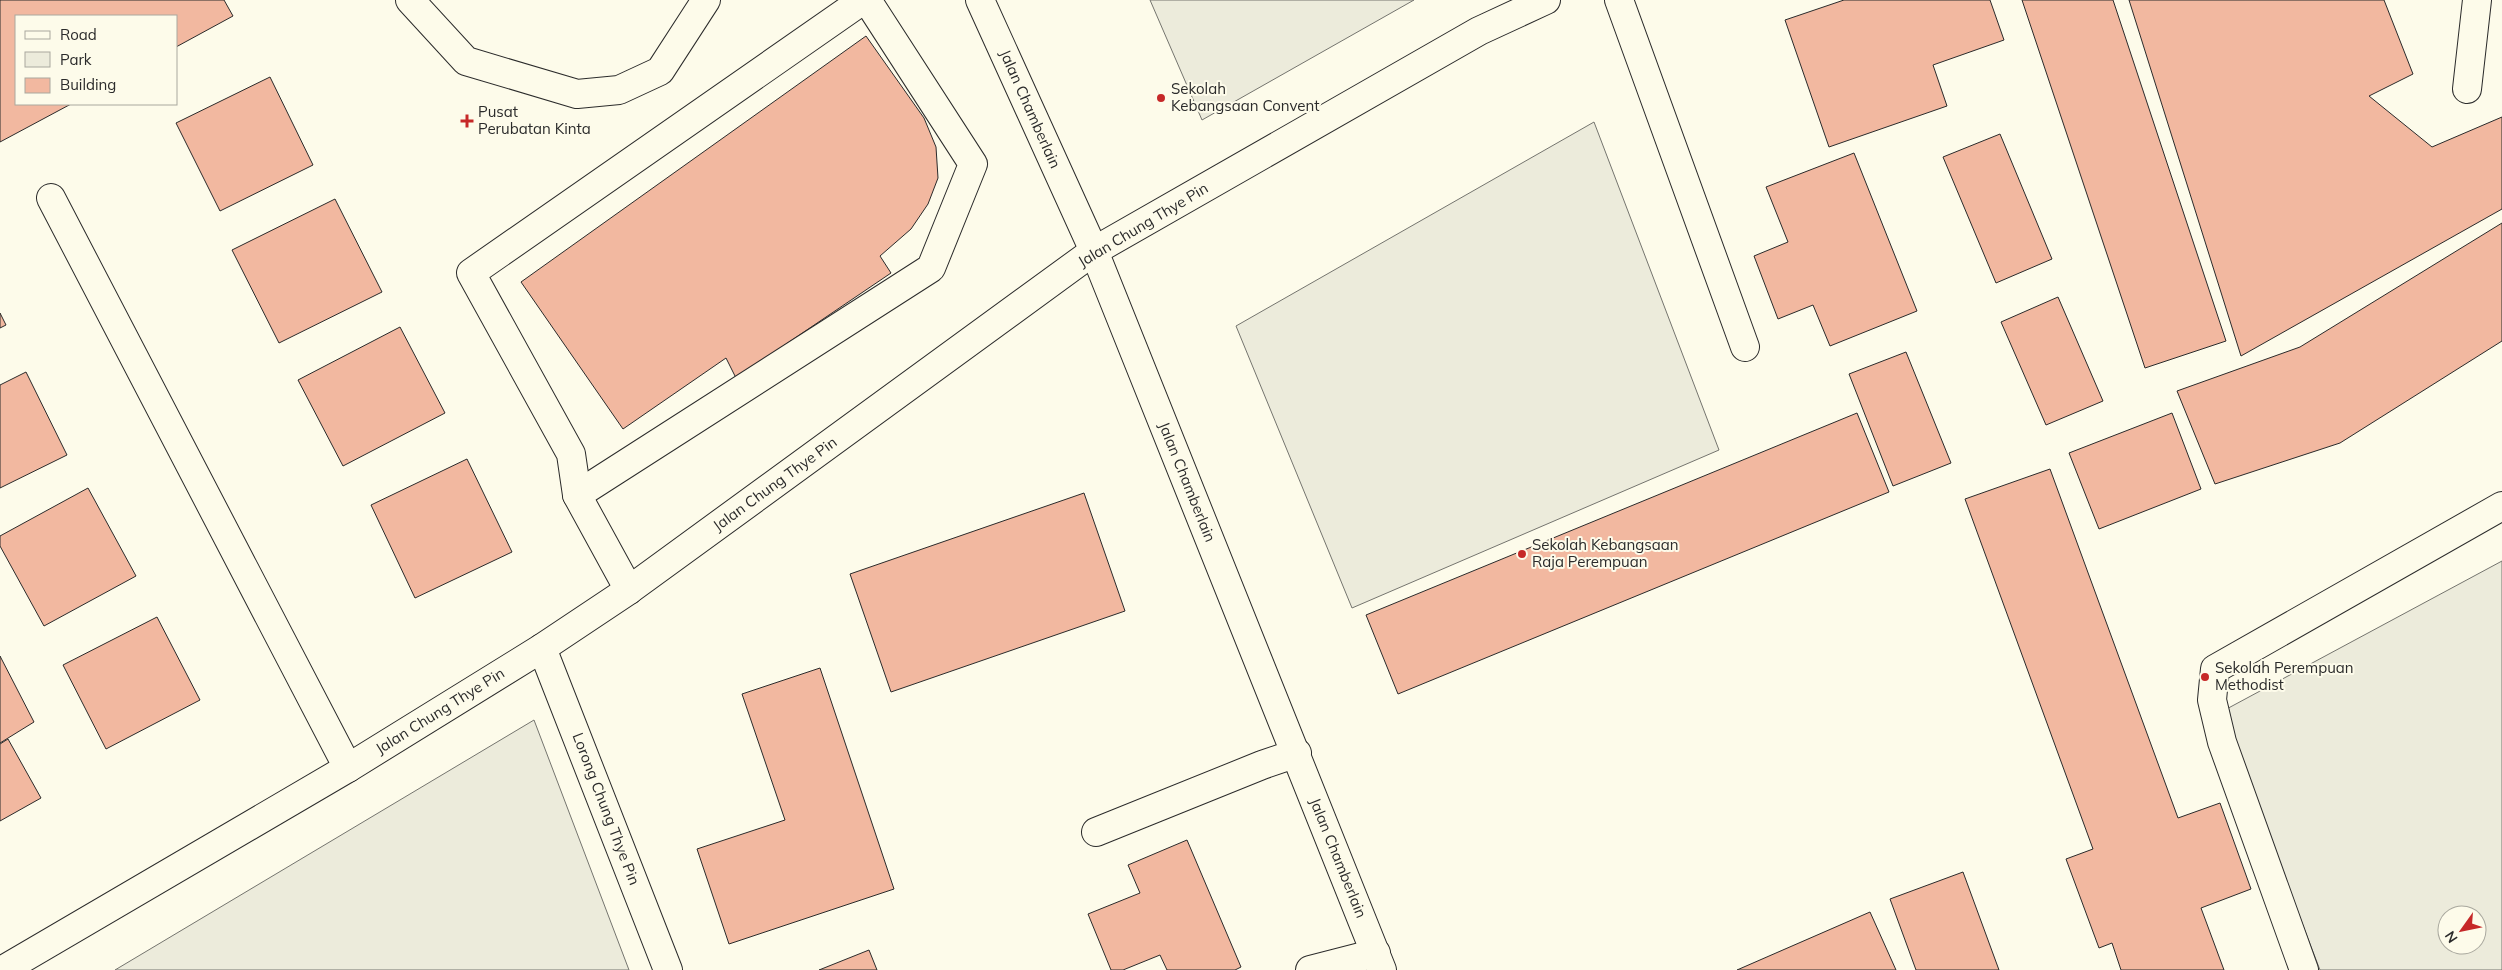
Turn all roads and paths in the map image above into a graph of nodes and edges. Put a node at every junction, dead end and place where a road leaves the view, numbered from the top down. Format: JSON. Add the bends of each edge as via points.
{"nodes":[{"id":1,"x":410,"y":0,"type":"edge"},
{"id":2,"x":706,"y":0,"type":"edge"},
{"id":3,"x":865,"y":0,"type":"edge"},
{"id":4,"x":980,"y":0,"type":"edge"},
{"id":5,"x":1546,"y":0,"type":"edge"},
{"id":6,"x":1619,"y":0,"type":"edge"},
{"id":7,"x":2478,"y":0,"type":"edge"},
{"id":8,"x":2467,"y":89,"type":"dead end"},
{"id":9,"x":51,"y":198,"type":"dead end"},
{"id":10,"x":1094,"y":252,"type":"junction"},
{"id":11,"x":1745,"y":347,"type":"dead end"},
{"id":12,"x":577,"y":496,"type":"junction"},
{"id":13,"x":2502,"y":506,"type":"edge"},
{"id":14,"x":629,"y":590,"type":"junction"},
{"id":15,"x":542,"y":648,"type":"junction"},
{"id":16,"x":1296,"y":753,"type":"junction"},
{"id":17,"x":348,"y":768,"type":"junction"},
{"id":18,"x":1096,"y":832,"type":"dead end"},
{"id":19,"x":1379,"y":962,"type":"edge"},
{"id":20,"x":3,"y":970,"type":"edge"},
{"id":21,"x":668,"y":970,"type":"edge"},
{"id":22,"x":1310,"y":970,"type":"edge"},
{"id":23,"x":2304,"y":970,"type":"edge"}],
"edges":[{"from":1,"to":2,"type":"street","via":[[466,61],[577,94],[618,90],[660,71]]},
{"from":3,"to":12,"type":"street","via":[[471,273],[571,454]]},
{"from":3,"to":12,"type":"street","via":[[973,164],[931,268]]},
{"from":4,"to":10,"type":"street","name":"Jalan Chamberlain"},
{"from":5,"to":10,"type":"street","name":"Jalan Chung Thye Pin","via":[[1480,31]]},
{"from":6,"to":11,"type":"street"},
{"from":7,"to":8,"type":"street"},
{"from":9,"to":17,"type":"street"},
{"from":10,"to":14,"type":"street","name":"Jalan Chung Thye Pin"},
{"from":10,"to":16,"type":"street","name":"Jalan Chamberlain"},
{"from":12,"to":14,"type":"street"},
{"from":13,"to":23,"type":"street","via":[[2215,669],[2212,700],[2222,742]]},
{"from":14,"to":15,"type":"street","name":"Jalan Chung Thye Pin"},
{"from":15,"to":17,"type":"street","name":"Jalan Chung Thye Pin"},
{"from":15,"to":21,"type":"street","name":"Lorong Chung Thye Pin"},
{"from":16,"to":18,"type":"street"},
{"from":16,"to":19,"type":"street","name":"Jalan Chamberlain"},
{"from":17,"to":20,"type":"street","name":"Jalan Chung Thye Pin"},
{"from":19,"to":22,"type":"street"}]}
